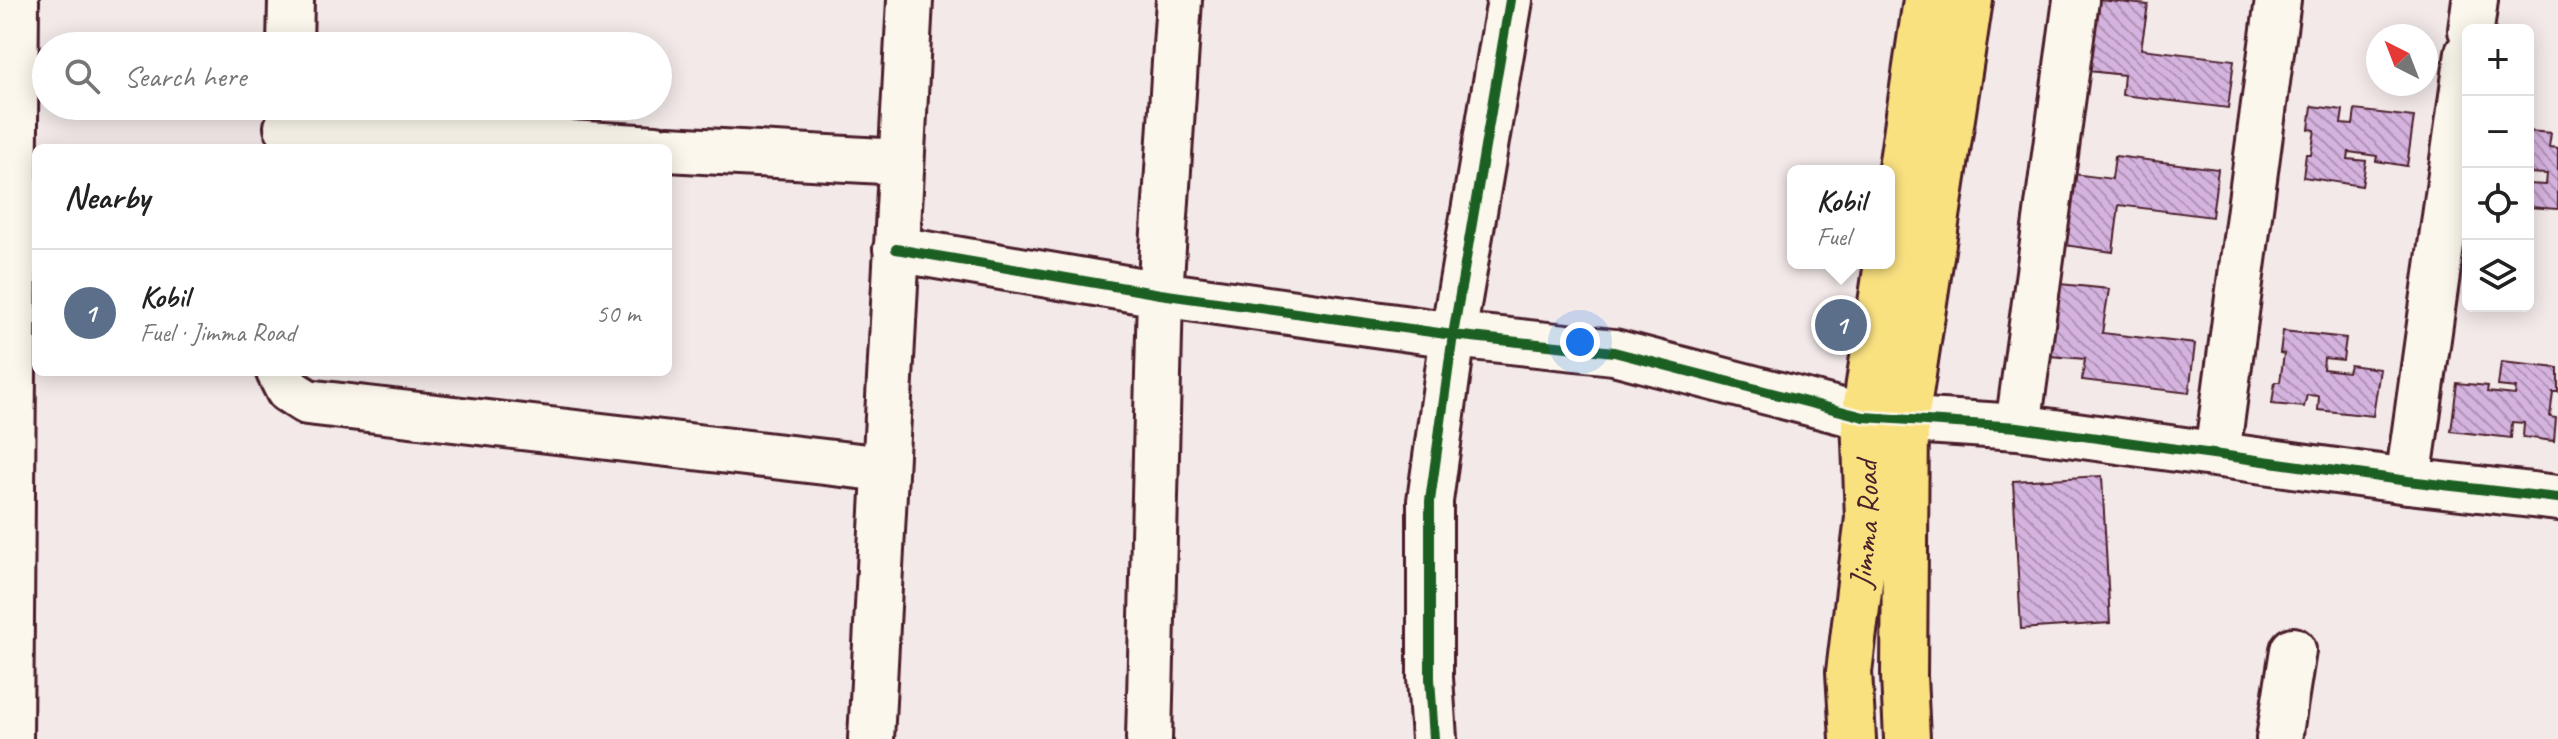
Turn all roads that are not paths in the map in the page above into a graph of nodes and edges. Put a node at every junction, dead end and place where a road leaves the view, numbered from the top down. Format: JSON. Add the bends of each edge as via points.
{"nodes":[{"id":1,"x":16,"y":0,"type":"edge"},
{"id":2,"x":291,"y":0,"type":"edge"},
{"id":3,"x":910,"y":0,"type":"edge"},
{"id":4,"x":1179,"y":0,"type":"edge"},
{"id":5,"x":1510,"y":0,"type":"edge"},
{"id":6,"x":1926,"y":0,"type":"edge"},
{"id":7,"x":1970,"y":0,"type":"edge"},
{"id":8,"x":2076,"y":0,"type":"edge"},
{"id":9,"x":2278,"y":0,"type":"edge"},
{"id":10,"x":2475,"y":0,"type":"edge"},
{"id":11,"x":2472,"y":24,"type":"edge"},
{"id":12,"x":290,"y":32,"type":"edge"},
{"id":13,"x":2462,"y":96,"type":"edge"},
{"id":14,"x":287,"y":127,"type":"edge"},
{"id":15,"x":586,"y":144,"type":"edge"},
{"id":16,"x":672,"y":149,"type":"edge"},
{"id":17,"x":901,"y":162,"type":"junction"},
{"id":18,"x":1895,"y":209,"type":"edge"},
{"id":19,"x":896,"y":249,"type":"junction"},
{"id":20,"x":1887,"y":269,"type":"edge"},
{"id":21,"x":1160,"y":294,"type":"junction"},
{"id":22,"x":1453,"y":335,"type":"junction"},
{"id":23,"x":281,"y":376,"type":"edge"},
{"id":24,"x":1885,"y":419,"type":"junction"},
{"id":25,"x":2018,"y":427,"type":"junction"},
{"id":26,"x":2217,"y":454,"type":"junction"},
{"id":27,"x":885,"y":469,"type":"junction"},
{"id":28,"x":2408,"y":481,"type":"junction"},
{"id":29,"x":2558,"y":498,"type":"edge"},
{"id":30,"x":2293,"y":650,"type":"dead end"},
{"id":31,"x":10,"y":739,"type":"edge"},
{"id":32,"x":871,"y":739,"type":"edge"},
{"id":33,"x":1149,"y":739,"type":"edge"},
{"id":34,"x":1434,"y":739,"type":"edge"},
{"id":35,"x":1853,"y":739,"type":"edge"},
{"id":36,"x":1907,"y":739,"type":"edge"},
{"id":37,"x":2279,"y":739,"type":"edge"}],
"edges":[{"from":1,"to":31,"type":"street"},
{"from":2,"to":12,"type":"street"},
{"from":3,"to":17,"type":"street"},
{"from":4,"to":21,"type":"street"},
{"from":5,"to":22,"type":"street"},
{"from":6,"to":18,"type":"highway"},
{"from":7,"to":24,"type":"highway"},
{"from":8,"to":25,"type":"street"},
{"from":9,"to":26,"type":"street"},
{"from":10,"to":11,"type":"street"},
{"from":13,"to":28,"type":"street"},
{"from":14,"to":15,"type":"street"},
{"from":16,"to":17,"type":"street"},
{"from":17,"to":19,"type":"street"},
{"from":19,"to":21,"type":"street"},
{"from":19,"to":27,"type":"street"},
{"from":20,"to":24,"type":"highway","name":"Jimma Road"},
{"from":21,"to":22,"type":"street"},
{"from":21,"to":33,"type":"street"},
{"from":22,"to":24,"type":"street","via":[[1614,352]]},
{"from":22,"to":34,"type":"street","via":[[1430,501]]},
{"from":23,"to":27,"type":"street","via":[[288,390],[307,402]]},
{"from":24,"to":25,"type":"street"},
{"from":24,"to":35,"type":"highway","name":"Jimma Road","via":[[1849,672]]},
{"from":24,"to":36,"type":"highway"},
{"from":25,"to":26,"type":"street"},
{"from":26,"to":28,"type":"street"},
{"from":27,"to":32,"type":"street"},
{"from":28,"to":29,"type":"street"},
{"from":30,"to":37,"type":"street"}]}
